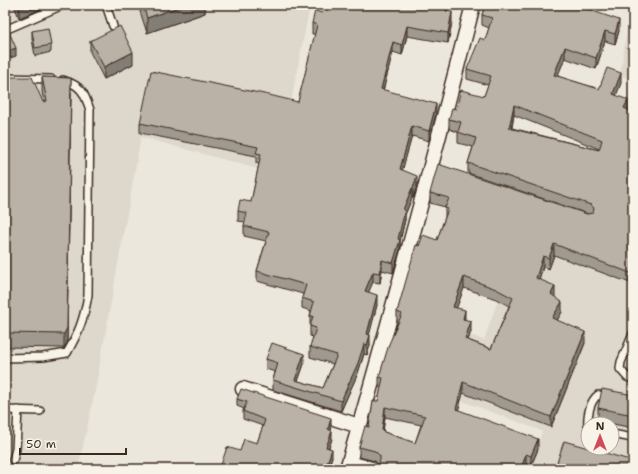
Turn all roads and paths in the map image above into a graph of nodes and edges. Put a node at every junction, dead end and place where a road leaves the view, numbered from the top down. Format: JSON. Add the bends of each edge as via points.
{"nodes":[{"id":1,"x":63,"y":5,"type":"edge"},
{"id":2,"x":106,"y":5,"type":"edge"},
{"id":3,"x":473,"y":5,"type":"edge"},
{"id":4,"x":113,"y":26,"type":"dead end"},
{"id":5,"x":5,"y":30,"type":"edge"},
{"id":6,"x":5,"y":78,"type":"edge"},
{"id":7,"x":633,"y":334,"type":"edge"},
{"id":8,"x":5,"y":358,"type":"edge"},
{"id":9,"x":633,"y":379,"type":"edge"},
{"id":10,"x":243,"y":389,"type":"edge"},
{"id":11,"x":618,"y":398,"type":"edge"},
{"id":12,"x":5,"y":410,"type":"edge"},
{"id":13,"x":18,"y":410,"type":"junction"},
{"id":14,"x":40,"y":411,"type":"dead end"},
{"id":15,"x":588,"y":416,"type":"edge"},
{"id":16,"x":359,"y":426,"type":"junction"},
{"id":17,"x":620,"y":436,"type":"edge"},
{"id":18,"x":633,"y":438,"type":"edge"},
{"id":19,"x":13,"y":460,"type":"dead end"},
{"id":20,"x":348,"y":466,"type":"edge"},
{"id":21,"x":372,"y":469,"type":"edge"}],
"edges":[{"from":1,"to":5,"type":"lane"},
{"from":2,"to":4,"type":"lane"},
{"from":3,"to":16,"type":"street","via":[[435,167]]},
{"from":6,"to":8,"type":"lane","via":[[64,80],[76,84],[85,95],[90,110],[88,295],[84,317],[77,337],[67,353],[43,357]]},
{"from":7,"to":9,"type":"lane","via":[[620,369],[627,377]]},
{"from":10,"to":16,"type":"street"},
{"from":11,"to":15,"type":"lane","via":[[598,395],[593,398]]},
{"from":12,"to":13,"type":"lane"},
{"from":13,"to":14,"type":"lane"},
{"from":13,"to":19,"type":"lane"},
{"from":16,"to":20,"type":"street"},
{"from":17,"to":18,"type":"lane"},
{"from":20,"to":21,"type":"street"}]}
